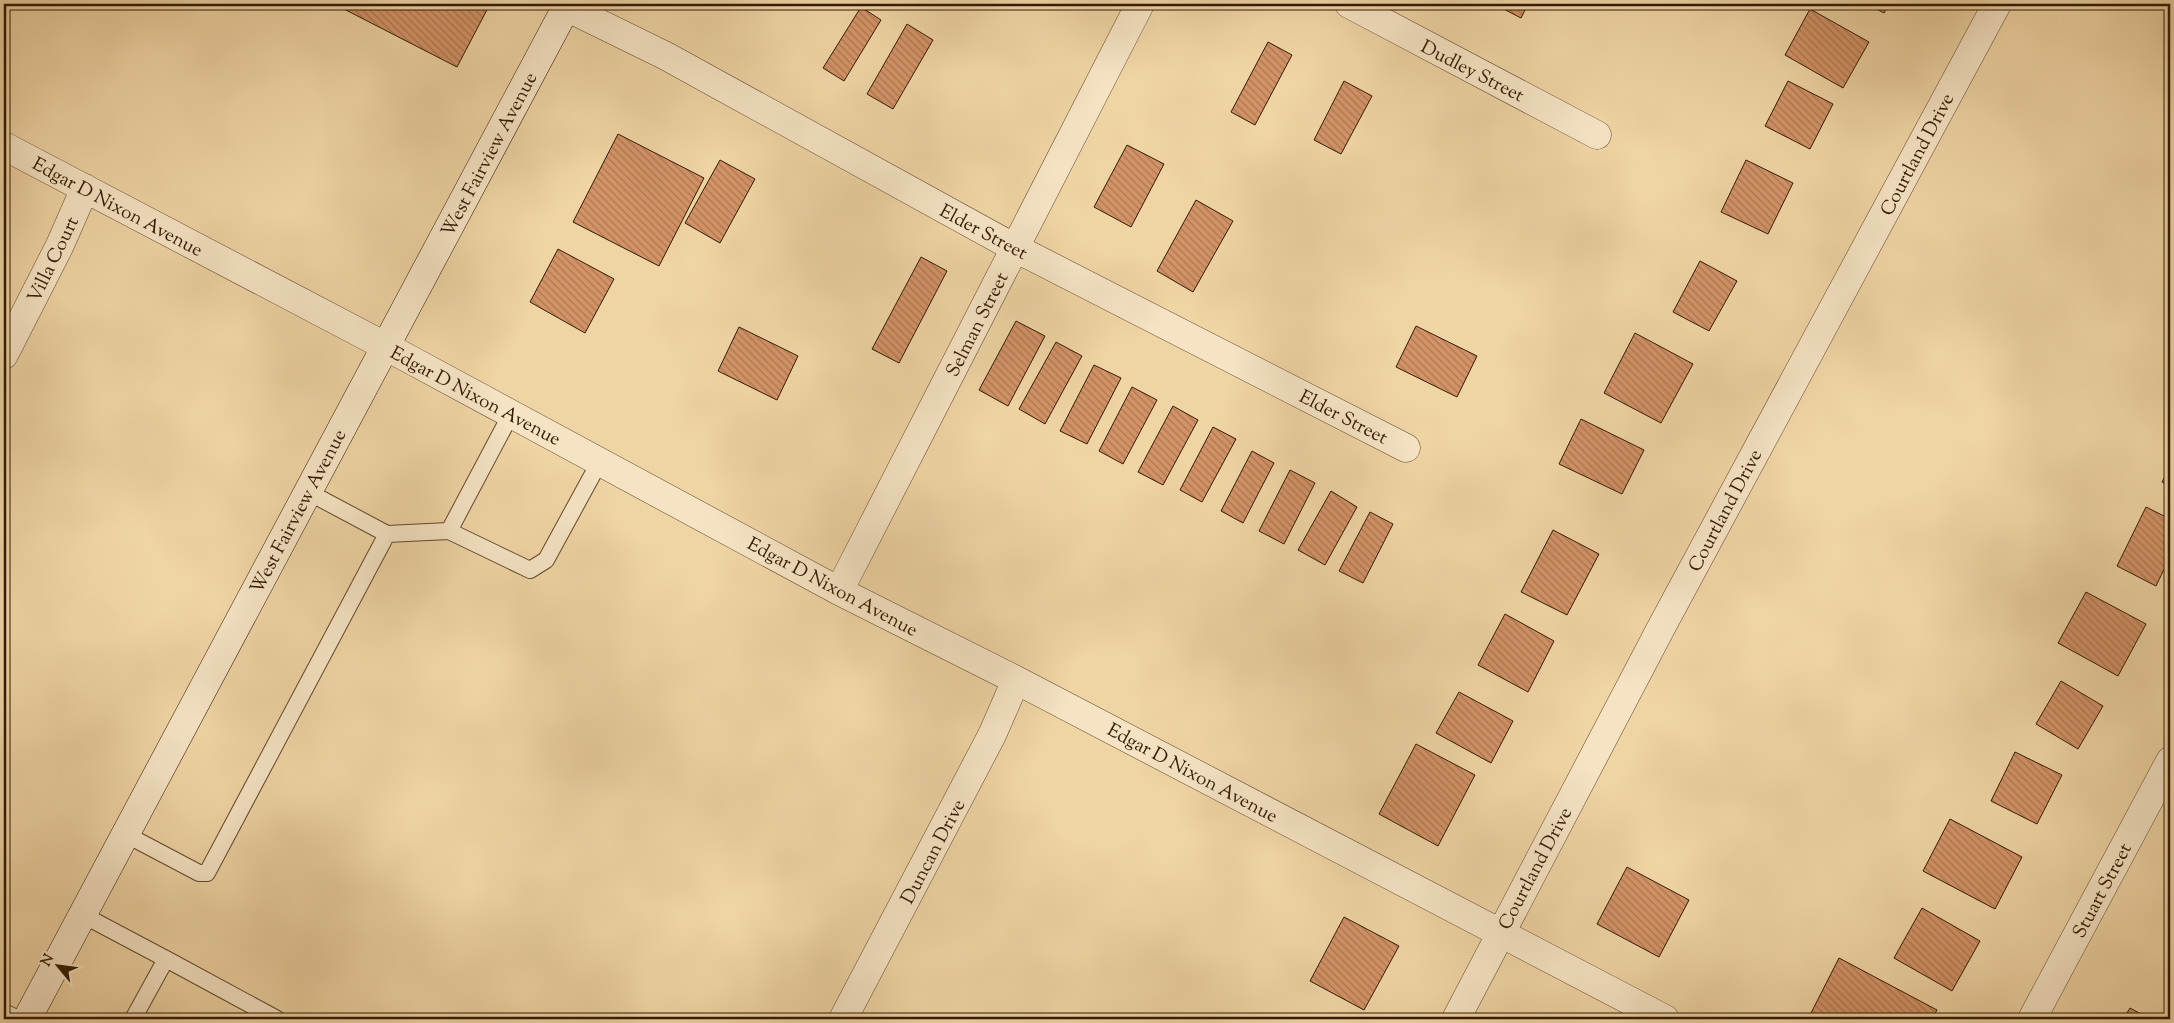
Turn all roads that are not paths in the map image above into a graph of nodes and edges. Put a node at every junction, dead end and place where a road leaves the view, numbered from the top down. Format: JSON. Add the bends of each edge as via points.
{"nodes":[{"id":1,"x":1140,"y":4,"type":"edge"},
{"id":2,"x":1349,"y":4,"type":"edge"},
{"id":3,"x":1997,"y":4,"type":"edge"},
{"id":4,"x":567,"y":5,"type":"edge"},
{"id":5,"x":1598,"y":135,"type":"dead end"},
{"id":6,"x":4,"y":146,"type":"edge"},
{"id":7,"x":85,"y":188,"type":"junction"},
{"id":8,"x":1015,"y":248,"type":"junction"},
{"id":9,"x":385,"y":346,"type":"junction"},
{"id":10,"x":4,"y":356,"type":"edge"},
{"id":11,"x":511,"y":414,"type":"junction"},
{"id":12,"x":1406,"y":448,"type":"dead end"},
{"id":13,"x":600,"y":461,"type":"junction"},
{"id":14,"x":308,"y":492,"type":"junction"},
{"id":15,"x":449,"y":530,"type":"junction"},
{"id":16,"x":386,"y":534,"type":"junction"},
{"id":17,"x":839,"y":591,"type":"junction"},
{"id":18,"x":1016,"y":680,"type":"junction"},
{"id":19,"x":2170,"y":761,"type":"edge"},
{"id":20,"x":125,"y":834,"type":"junction"},
{"id":21,"x":83,"y":915,"type":"junction"},
{"id":22,"x":1500,"y":932,"type":"junction"},
{"id":23,"x":166,"y":959,"type":"junction"},
{"id":24,"x":4,"y":1012,"type":"edge"},
{"id":25,"x":18,"y":1019,"type":"edge"},
{"id":26,"x":27,"y":1019,"type":"edge"},
{"id":27,"x":133,"y":1019,"type":"edge"},
{"id":28,"x":277,"y":1019,"type":"edge"},
{"id":29,"x":843,"y":1019,"type":"edge"},
{"id":30,"x":1456,"y":1019,"type":"edge"},
{"id":31,"x":1665,"y":1019,"type":"edge"},
{"id":32,"x":2032,"y":1019,"type":"edge"}],
"edges":[{"from":1,"to":8,"type":"street","name":"Selman Street"},
{"from":2,"to":5,"type":"street","name":"Dudley Street"},
{"from":3,"to":22,"type":"street","name":"Courtland Drive"},
{"from":4,"to":8,"type":"street","name":"Elder Street"},
{"from":4,"to":9,"type":"street","name":"West Fairview Avenue"},
{"from":6,"to":7,"type":"street","name":"Edgar D Nixon Avenue"},
{"from":7,"to":9,"type":"street","name":"Edgar D Nixon Avenue"},
{"from":7,"to":10,"type":"street","name":"Villa Court"},
{"from":8,"to":12,"type":"street","name":"Elder Street"},
{"from":8,"to":17,"type":"street","name":"Selman Street"},
{"from":9,"to":11,"type":"street","name":"Edgar D Nixon Avenue"},
{"from":9,"to":14,"type":"street","name":"West Fairview Avenue"},
{"from":11,"to":13,"type":"street","name":"Edgar D Nixon Avenue"},
{"from":11,"to":15,"type":"lane"},
{"from":13,"to":15,"type":"lane","via":[[546,560],[530,570]]},
{"from":13,"to":17,"type":"street","name":"Edgar D Nixon Avenue"},
{"from":14,"to":16,"type":"lane"},
{"from":14,"to":20,"type":"street","name":"West Fairview Avenue"},
{"from":15,"to":16,"type":"lane"},
{"from":16,"to":20,"type":"lane","via":[[208,872],[199,873]]},
{"from":17,"to":18,"type":"street","name":"Edgar D Nixon Avenue"},
{"from":18,"to":22,"type":"street","name":"Edgar D Nixon Avenue"},
{"from":18,"to":29,"type":"street","name":"Duncan Drive","via":[[992,735]]},
{"from":19,"to":32,"type":"street","name":"Stuart Street"},
{"from":20,"to":21,"type":"street","name":"West Fairview Avenue"},
{"from":21,"to":23,"type":"lane"},
{"from":21,"to":26,"type":"street","name":"West Fairview Avenue"},
{"from":22,"to":30,"type":"street","name":"Courtland Drive"},
{"from":22,"to":31,"type":"street","name":"Edgar D Nixon Avenue"},
{"from":23,"to":27,"type":"lane"},
{"from":23,"to":28,"type":"lane"},
{"from":24,"to":25,"type":"lane"}]}
